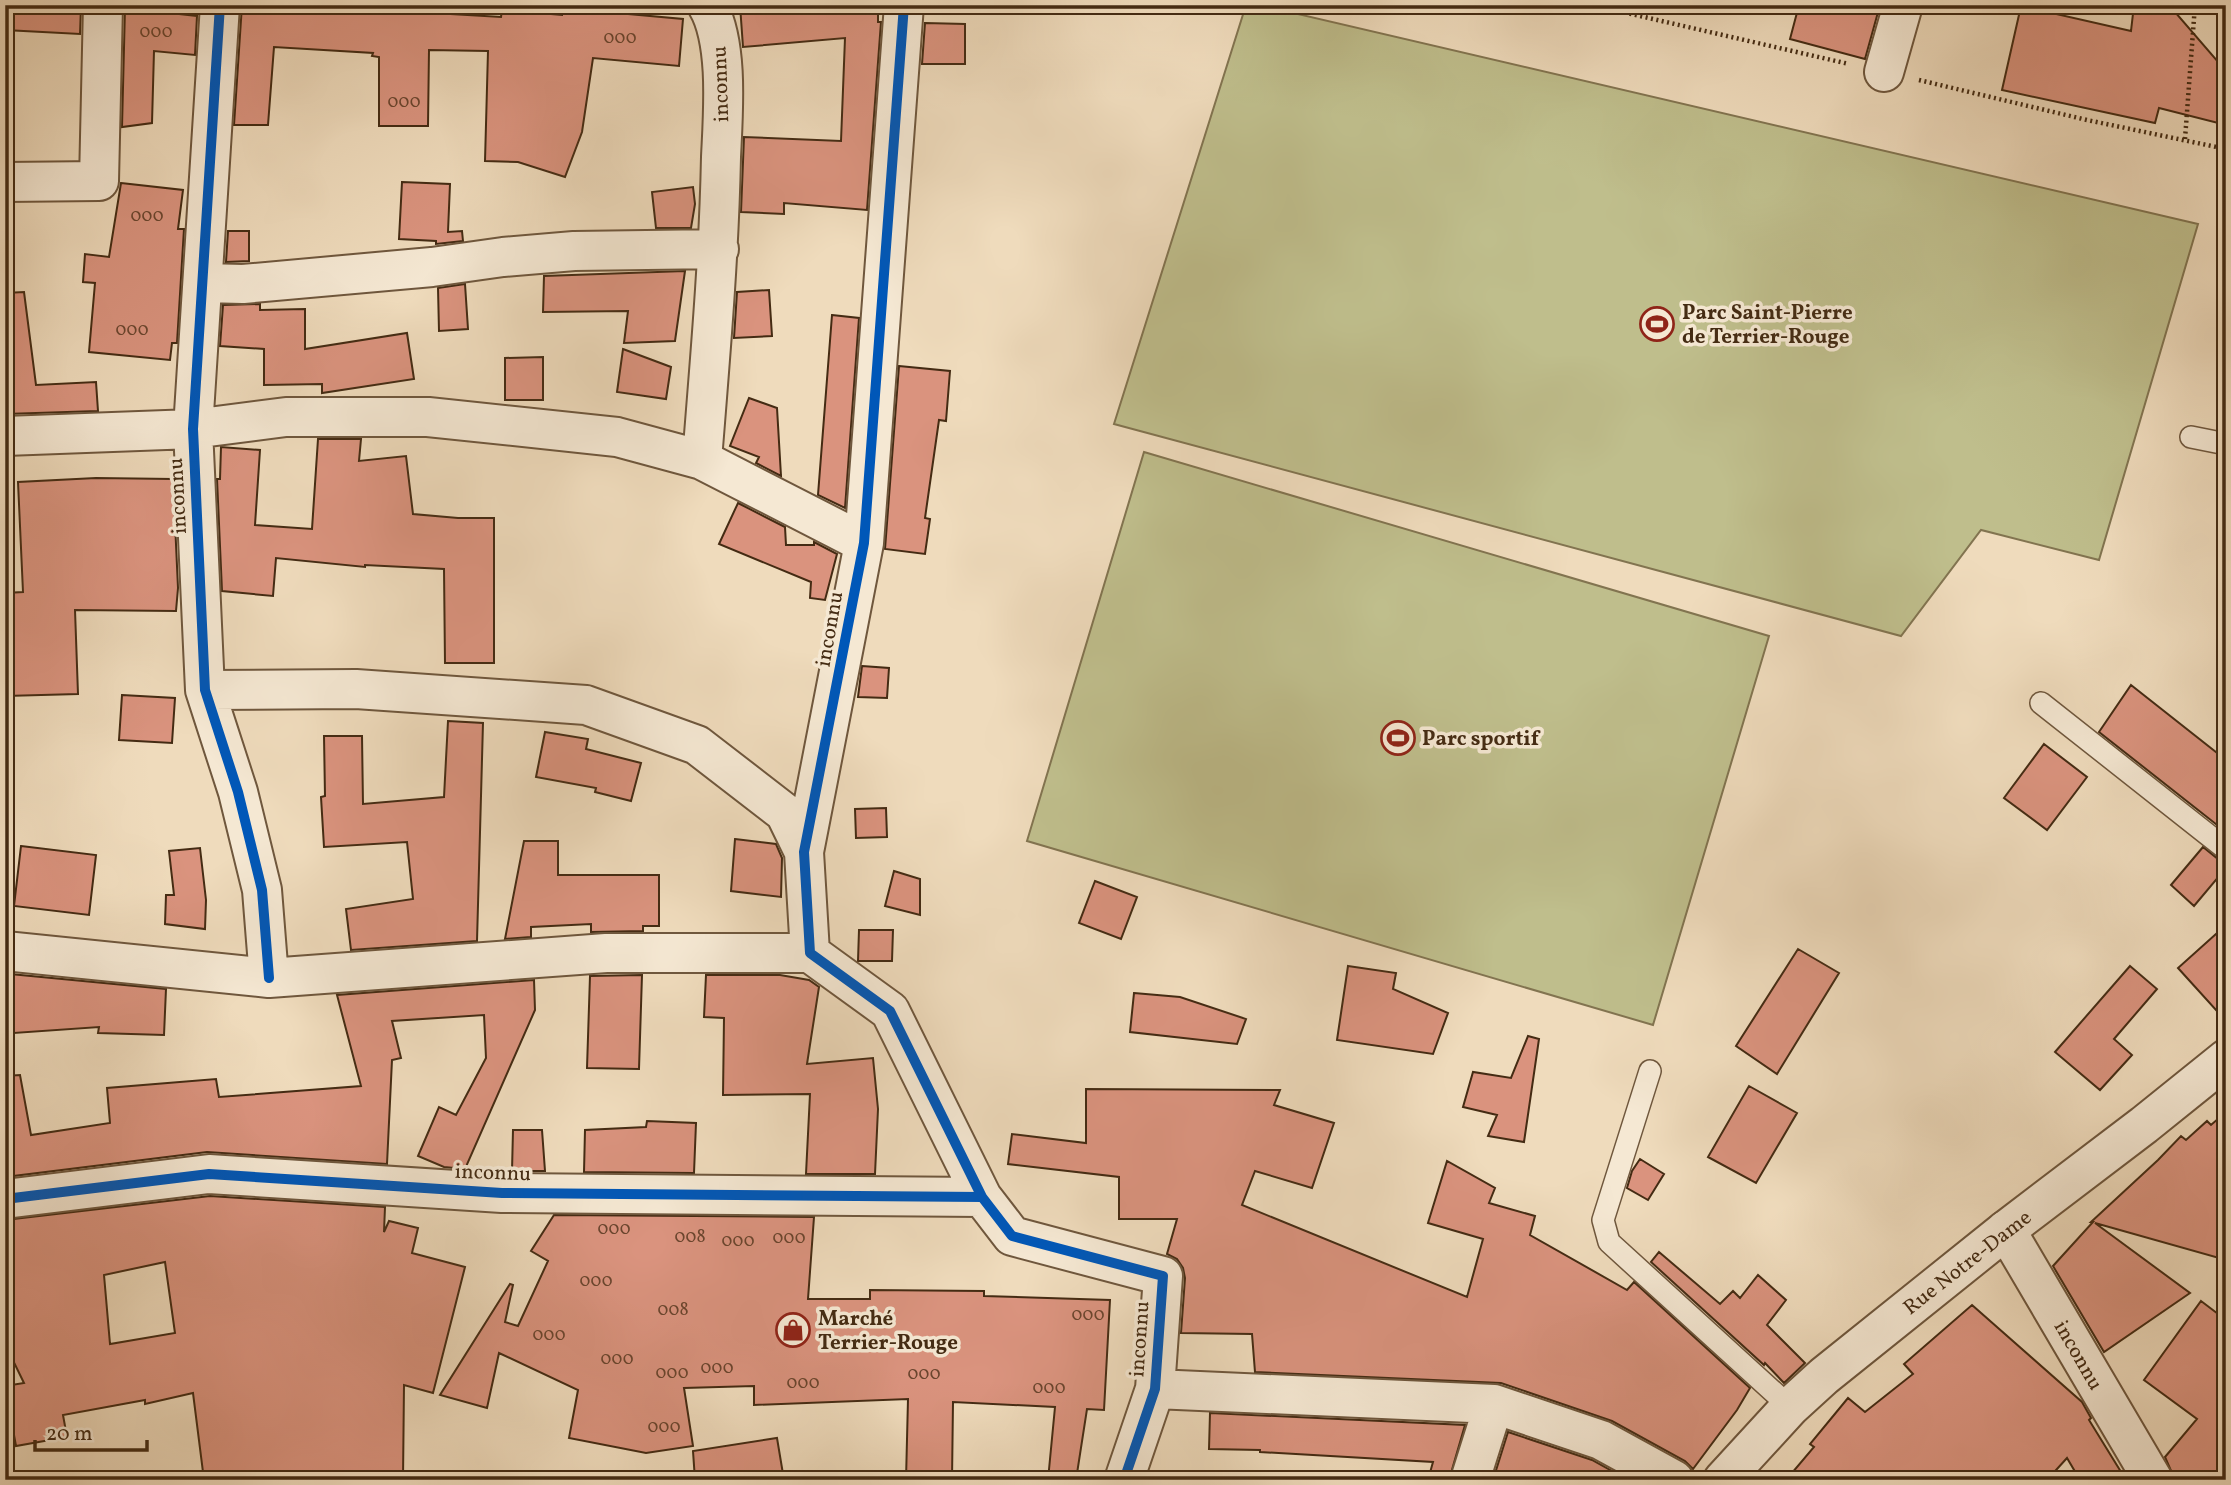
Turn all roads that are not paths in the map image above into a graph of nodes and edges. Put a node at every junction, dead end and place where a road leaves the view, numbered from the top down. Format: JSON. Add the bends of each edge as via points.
{"nodes":[{"id":1,"x":103,"y":5,"type":"edge"},
{"id":2,"x":220,"y":5,"type":"edge"},
{"id":3,"x":707,"y":5,"type":"edge"},
{"id":4,"x":904,"y":5,"type":"edge"},
{"id":5,"x":1903,"y":5,"type":"edge"},
{"id":6,"x":1884,"y":72,"type":"dead end"},
{"id":7,"x":5,"y":182,"type":"edge"},
{"id":8,"x":719,"y":249,"type":"junction"},
{"id":9,"x":203,"y":283,"type":"junction"},
{"id":10,"x":193,"y":429,"type":"junction"},
{"id":11,"x":5,"y":436,"type":"edge"},
{"id":12,"x":2191,"y":437,"type":"dead end"},
{"id":13,"x":2226,"y":444,"type":"edge"},
{"id":14,"x":702,"y":460,"type":"junction"},
{"id":15,"x":864,"y":543,"type":"junction"},
{"id":16,"x":205,"y":690,"type":"junction"},
{"id":17,"x":2041,"y":703,"type":"dead end"},
{"id":18,"x":2226,"y":849,"type":"edge"},
{"id":19,"x":804,"y":852,"type":"junction"},
{"id":20,"x":5,"y":951,"type":"edge"},
{"id":21,"x":810,"y":953,"type":"junction"},
{"id":22,"x":269,"y":978,"type":"junction"},
{"id":23,"x":2226,"y":1059,"type":"edge"},
{"id":24,"x":1650,"y":1071,"type":"dead end"},
{"id":25,"x":982,"y":1197,"type":"junction"},
{"id":26,"x":5,"y":1199,"type":"edge"},
{"id":27,"x":2006,"y":1230,"type":"junction"},
{"id":28,"x":1155,"y":1389,"type":"junction"},
{"id":29,"x":1494,"y":1404,"type":"junction"},
{"id":30,"x":1790,"y":1407,"type":"junction"},
{"id":31,"x":1124,"y":1480,"type":"edge"},
{"id":32,"x":1470,"y":1480,"type":"edge"},
{"id":33,"x":1674,"y":1480,"type":"edge"},
{"id":34,"x":1723,"y":1480,"type":"edge"},
{"id":35,"x":2153,"y":1480,"type":"edge"}],
"edges":[{"from":1,"to":7,"type":"street","via":[[99,181]]},
{"from":2,"to":9,"type":"street","name":"inconnu"},
{"from":3,"to":8,"type":"street","name":"inconnu","via":[[717,21],[723,92]]},
{"from":4,"to":15,"type":"street","name":"inconnu"},
{"from":5,"to":6,"type":"street"},
{"from":8,"to":9,"type":"street","via":[[574,251],[243,284]]},
{"from":8,"to":14,"type":"street","name":"inconnu"},
{"from":9,"to":10,"type":"street","name":"inconnu"},
{"from":10,"to":11,"type":"street","name":"inconnu"},
{"from":10,"to":14,"type":"street","name":"inconnu","via":[[286,417],[428,416],[617,437]]},
{"from":10,"to":16,"type":"street","name":"inconnu"},
{"from":12,"to":13,"type":"lane"},
{"from":14,"to":15,"type":"street","name":"inconnu"},
{"from":15,"to":19,"type":"street","name":"inconnu"},
{"from":16,"to":19,"type":"street","name":"inconnu","via":[[356,689],[586,705],[697,745],[785,813]]},
{"from":16,"to":22,"type":"street","name":"inconnu","via":[[238,792],[262,890]]},
{"from":17,"to":18,"type":"lane"},
{"from":19,"to":21,"type":"street","name":"inconnu"},
{"from":20,"to":22,"type":"street"},
{"from":21,"to":22,"type":"street","via":[[606,953]]},
{"from":21,"to":25,"type":"street","name":"inconnu","via":[[890,1011]]},
{"from":23,"to":27,"type":"street","name":"Rue Notre-Dame"},
{"from":24,"to":30,"type":"lane","via":[[1603,1220],[1609,1242]]},
{"from":25,"to":26,"type":"street","name":"inconnu","via":[[502,1193],[209,1174]]},
{"from":25,"to":28,"type":"street","name":"inconnu","via":[[1013,1236],[1163,1276]]},
{"from":27,"to":30,"type":"street","name":"Rue Notre-Dame"},
{"from":27,"to":35,"type":"street","name":"inconnu"},
{"from":28,"to":29,"type":"street","name":"inconnu"},
{"from":28,"to":31,"type":"street","name":"inconnu"},
{"from":29,"to":32,"type":"street"},
{"from":29,"to":33,"type":"street","name":"inconnu","via":[[1601,1440]]},
{"from":30,"to":34,"type":"street","name":"Rue Notre-Dame"}]}
